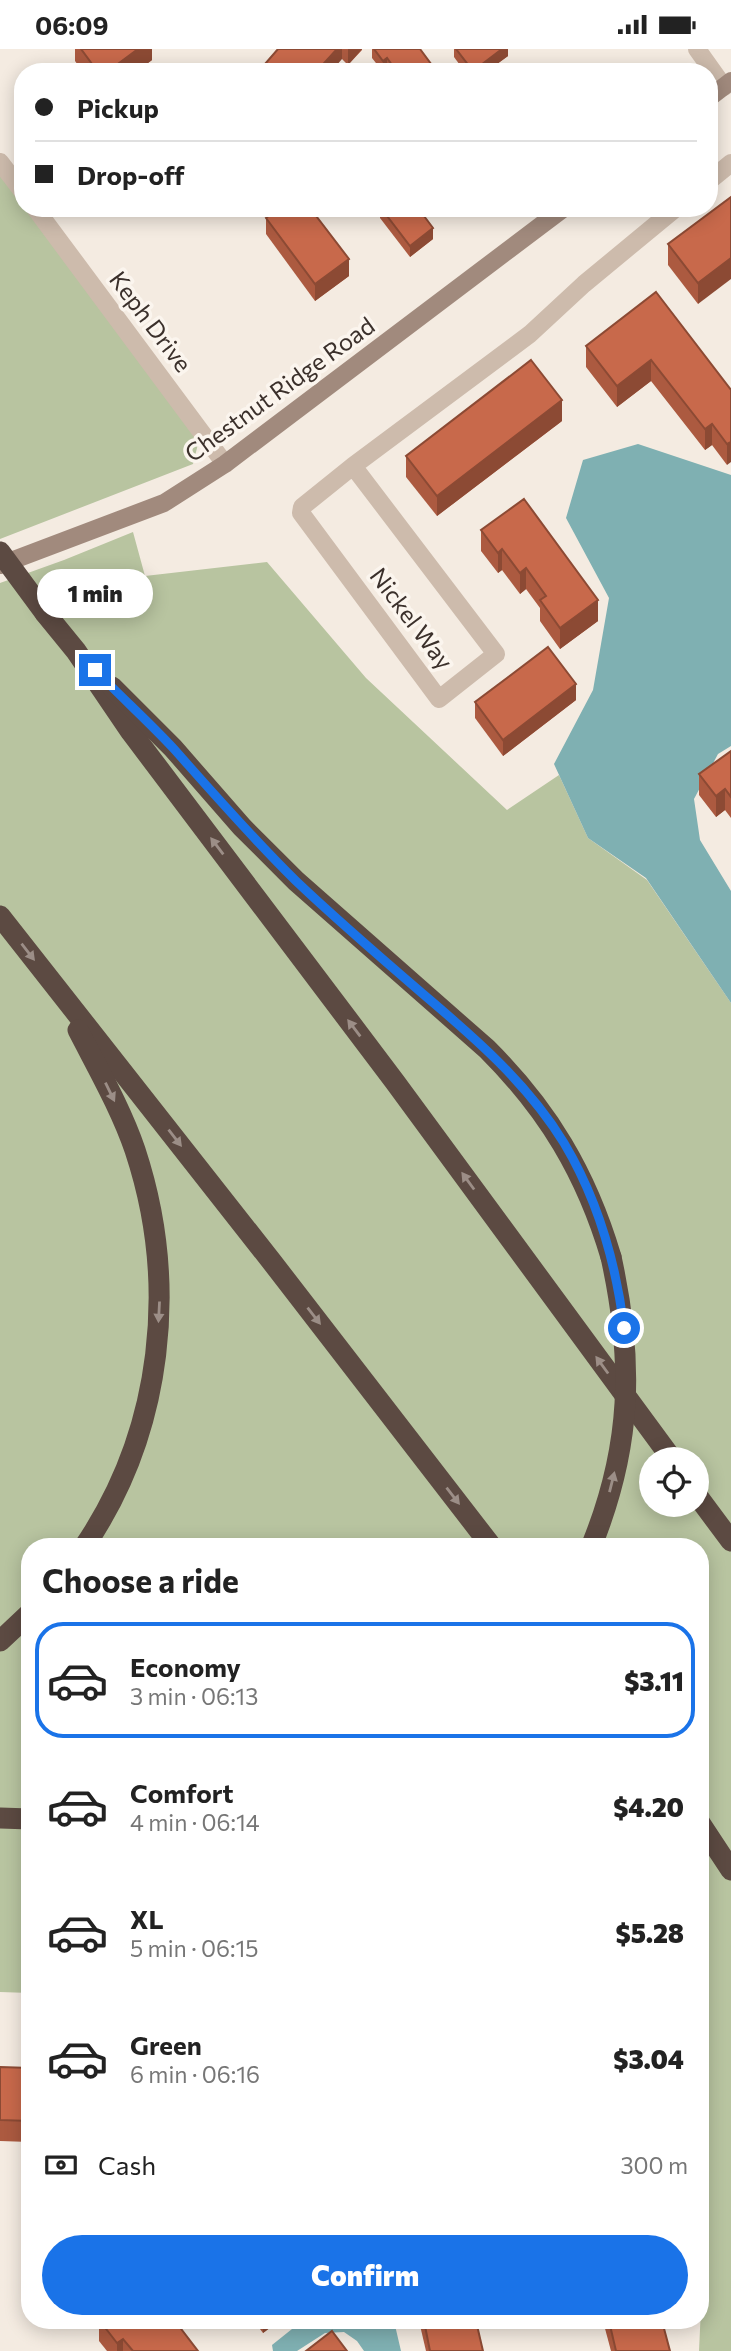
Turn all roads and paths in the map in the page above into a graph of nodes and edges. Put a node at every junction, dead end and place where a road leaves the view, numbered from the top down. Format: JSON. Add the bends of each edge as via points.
{"nodes":[{"id":1,"x":697,"y":49,"type":"edge"},
{"id":2,"x":709,"y":63,"type":"edge"},
{"id":3,"x":0,"y":162,"type":"edge"},
{"id":4,"x":14,"y":180,"type":"edge"},
{"id":5,"x":42,"y":217,"type":"edge"},
{"id":6,"x":552,"y":217,"type":"edge"},
{"id":7,"x":665,"y":217,"type":"edge"},
{"id":8,"x":225,"y":464,"type":"junction"},
{"id":9,"x":352,"y":466,"type":"junction"},
{"id":10,"x":0,"y":552,"type":"edge"},
{"id":11,"x":0,"y":565,"type":"edge"},
{"id":12,"x":76,"y":651,"type":"junction"},
{"id":13,"x":0,"y":916,"type":"edge"},
{"id":14,"x":57,"y":988,"type":"junction"},
{"id":15,"x":662,"y":1447,"type":"edge"},
{"id":16,"x":709,"y":1511,"type":"edge"},
{"id":17,"x":90,"y":1538,"type":"edge"},
{"id":18,"x":485,"y":1538,"type":"edge"},
{"id":19,"x":594,"y":1538,"type":"edge"},
{"id":20,"x":731,"y":1541,"type":"edge"},
{"id":21,"x":21,"y":1621,"type":"edge"},
{"id":22,"x":0,"y":1641,"type":"edge"},
{"id":23,"x":0,"y":1818,"type":"edge"},
{"id":24,"x":21,"y":1819,"type":"edge"},
{"id":25,"x":709,"y":1837,"type":"edge"},
{"id":26,"x":731,"y":1870,"type":"edge"}],
"edges":[{"from":1,"to":2,"type":"street"},
{"from":3,"to":4,"type":"street"},
{"from":5,"to":8,"type":"street","name":"Keph Drive"},
{"from":6,"to":8,"type":"street","name":"Chestnut Ridge Road"},
{"from":7,"to":9,"type":"street","name":"Nickel Way","via":[[530,334]]},
{"from":8,"to":11,"type":"street","name":"Chestnut Ridge Road","via":[[164,503]]},
{"from":9,"to":9,"type":"street","name":"Nickel Way","via":[[496,655],[439,699],[302,513],[302,507]]},
{"from":10,"to":12,"type":"highway","bridge":true},
{"from":15,"to":12,"type":"highway","one_way":true,"via":[[131,732]]},
{"from":19,"to":12,"type":"highway","one_way":true,"bridge":true,"via":[[618,1461],[627,1371],[611,1257],[575,1162],[515,1078],[296,881]]},
{"from":13,"to":14,"type":"highway","one_way":true},
{"from":14,"to":17,"type":"highway","one_way":true,"via":[[135,1151],[150,1205],[159,1272],[155,1367],[144,1419],[123,1477]]},
{"from":14,"to":18,"type":"highway","one_way":true},
{"from":16,"to":20,"type":"highway"},
{"from":21,"to":22,"type":"highway"},
{"from":23,"to":24,"type":"highway"},
{"from":25,"to":26,"type":"highway"}]}
